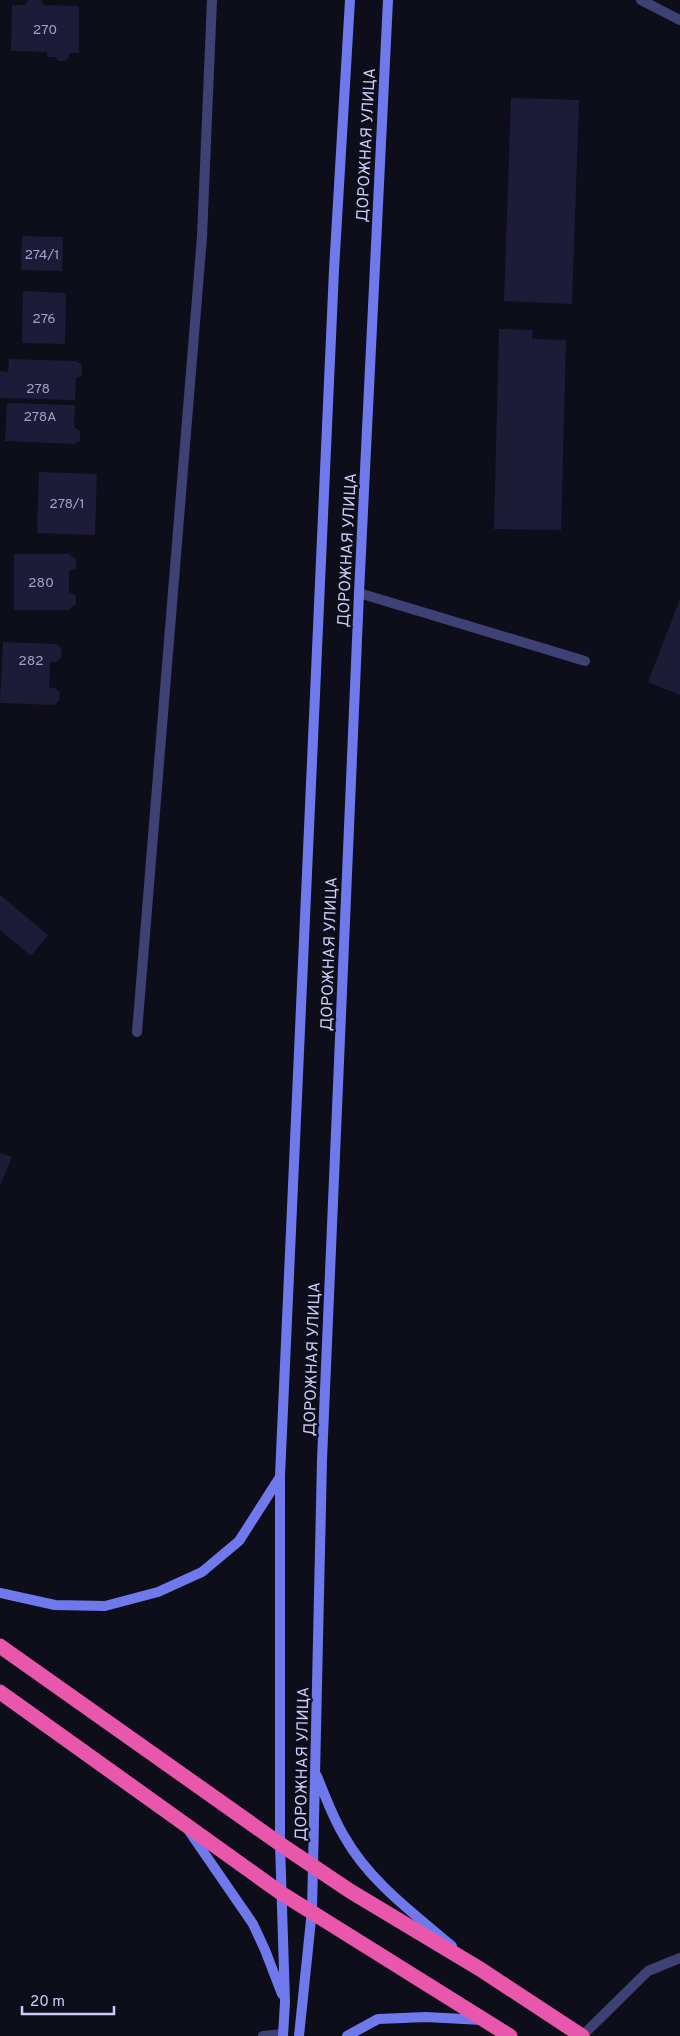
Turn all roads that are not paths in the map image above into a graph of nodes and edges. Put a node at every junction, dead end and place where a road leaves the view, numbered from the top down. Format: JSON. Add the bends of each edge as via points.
{"nodes":[{"id":1,"x":212,"y":0,"type":"edge"},
{"id":2,"x":350,"y":0,"type":"edge"},
{"id":3,"x":388,"y":0,"type":"edge"},
{"id":4,"x":641,"y":0,"type":"edge"},
{"id":5,"x":680,"y":20,"type":"edge"},
{"id":6,"x":358,"y":593,"type":"junction"},
{"id":7,"x":585,"y":661,"type":"dead end"},
{"id":8,"x":137,"y":1032,"type":"dead end"},
{"id":9,"x":280,"y":1476,"type":"junction"},
{"id":10,"x":0,"y":1592,"type":"edge"},
{"id":11,"x":0,"y":1646,"type":"edge"},
{"id":12,"x":0,"y":1692,"type":"edge"},
{"id":13,"x":316,"y":1772,"type":"junction"},
{"id":14,"x":184,"y":1823,"type":"junction"},
{"id":15,"x":280,"y":1844,"type":"junction"},
{"id":16,"x":314,"y":1866,"type":"junction"},
{"id":17,"x":281,"y":1893,"type":"junction"},
{"id":18,"x":312,"y":1910,"type":"junction"},
{"id":19,"x":680,"y":1958,"type":"edge"},
{"id":20,"x":480,"y":1968,"type":"junction"},
{"id":21,"x":285,"y":2002,"type":"junction"},
{"id":22,"x":485,"y":2020,"type":"junction"},
{"id":23,"x":283,"y":2035,"type":"edge"},
{"id":24,"x":263,"y":2036,"type":"edge"},
{"id":25,"x":299,"y":2036,"type":"edge"},
{"id":26,"x":347,"y":2036,"type":"edge"},
{"id":27,"x":510,"y":2036,"type":"edge"},
{"id":28,"x":582,"y":2036,"type":"edge"}],
"edges":[{"from":1,"to":8,"type":"street","via":[[202,237]]},
{"from":2,"to":9,"type":"main road","name":"ДОРОЖНАЯ УЛИЦА","via":[[334,270]]},
{"from":3,"to":6,"type":"main road","name":"ДОРОЖНАЯ УЛИЦА"},
{"from":4,"to":5,"type":"street"},
{"from":6,"to":7,"type":"street"},
{"from":6,"to":13,"type":"main road","name":"ДОРОЖНАЯ УЛИЦА","via":[[322,1460]]},
{"from":9,"to":10,"type":"main road","via":[[239,1541],[202,1572],[158,1592],[105,1606],[55,1605]]},
{"from":9,"to":15,"type":"main road","name":"ДОРОЖНАЯ УЛИЦА"},
{"from":11,"to":15,"type":"highway"},
{"from":12,"to":14,"type":"highway"},
{"from":13,"to":16,"type":"main road","name":"ДОРОЖНАЯ УЛИЦА"},
{"from":13,"to":20,"type":"main road","via":[[344,1837],[374,1877]]},
{"from":14,"to":17,"type":"highway"},
{"from":14,"to":21,"type":"main road","via":[[253,1924]]},
{"from":15,"to":16,"type":"highway"},
{"from":15,"to":17,"type":"main road","name":"ДОРОЖНАЯ УЛИЦА"},
{"from":16,"to":18,"type":"main road","name":"ДОРОЖНАЯ УЛИЦА"},
{"from":16,"to":20,"type":"highway"},
{"from":17,"to":18,"type":"highway"},
{"from":17,"to":21,"type":"main road","name":"ДОРОЖНАЯ УЛИЦА"},
{"from":18,"to":22,"type":"highway"},
{"from":18,"to":25,"type":"main road","name":"ДОРОЖНАЯ УЛИЦА"},
{"from":19,"to":28,"type":"street","via":[[648,1971]]},
{"from":20,"to":28,"type":"highway"},
{"from":21,"to":23,"type":"main road","name":"ДОРОЖНАЯ УЛИЦА"},
{"from":22,"to":26,"type":"main road","via":[[378,2019]]},
{"from":22,"to":27,"type":"highway"},
{"from":23,"to":24,"type":"street"}]}
